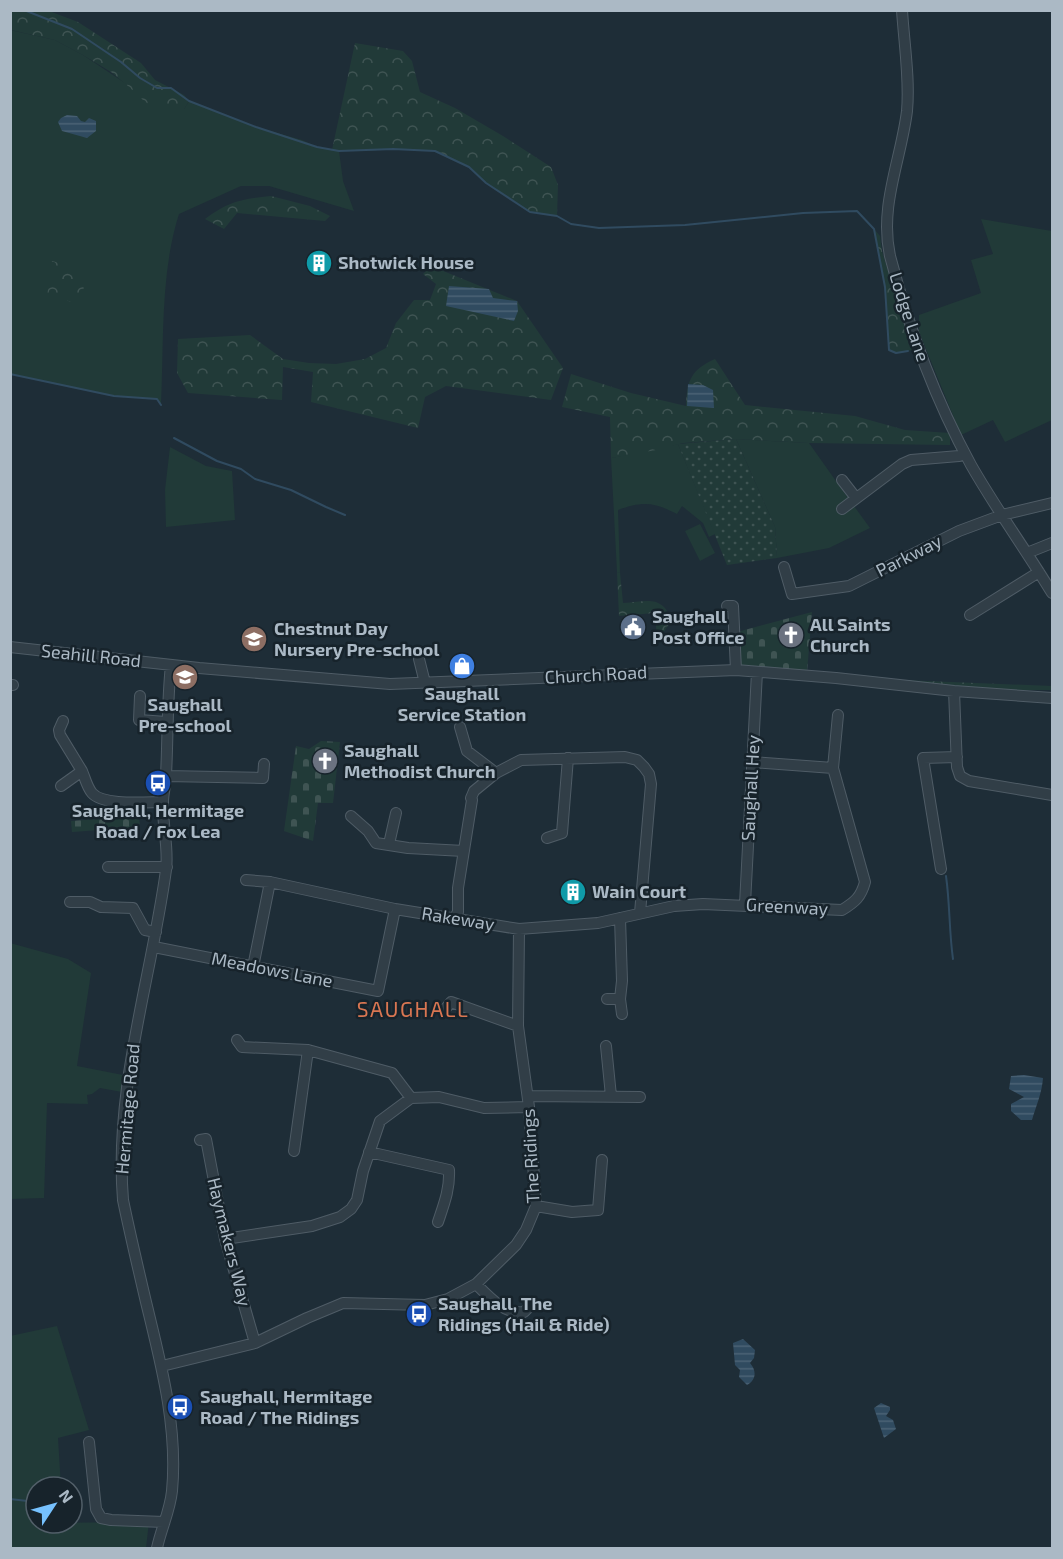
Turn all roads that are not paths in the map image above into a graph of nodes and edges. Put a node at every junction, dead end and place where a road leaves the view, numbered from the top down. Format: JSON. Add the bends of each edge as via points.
{"nodes":[{"id":1,"x":902,"y":10,"type":"edge"},
{"id":2,"x":965,"y":454,"type":"junction"},
{"id":3,"x":842,"y":480,"type":"dead end"},
{"id":4,"x":856,"y":498,"type":"junction"},
{"id":5,"x":1053,"y":503,"type":"edge"},
{"id":6,"x":842,"y":509,"type":"dead end"},
{"id":7,"x":1002,"y":515,"type":"junction"},
{"id":8,"x":1053,"y":543,"type":"edge"},
{"id":9,"x":1027,"y":554,"type":"junction"},
{"id":10,"x":784,"y":567,"type":"dead end"},
{"id":11,"x":1040,"y":572,"type":"junction"},
{"id":12,"x":1053,"y":593,"type":"edge"},
{"id":13,"x":733,"y":606,"type":"dead end"},
{"id":14,"x":972,"y":610,"type":"dead end"},
{"id":15,"x":10,"y":647,"type":"edge"},
{"id":16,"x":419,"y":659,"type":"dead end"},
{"id":17,"x":171,"y":665,"type":"junction"},
{"id":18,"x":736,"y":670,"type":"junction"},
{"id":19,"x":757,"y":672,"type":"junction"},
{"id":20,"x":425,"y":683,"type":"junction"},
{"id":21,"x":954,"y":691,"type":"junction"},
{"id":22,"x":140,"y":696,"type":"dead end"},
{"id":23,"x":1053,"y":698,"type":"edge"},
{"id":24,"x":838,"y":715,"type":"dead end"},
{"id":25,"x":166,"y":722,"type":"junction"},
{"id":26,"x":460,"y":727,"type":"dead end"},
{"id":27,"x":57,"y":728,"type":"dead end"},
{"id":28,"x":957,"y":757,"type":"junction"},
{"id":29,"x":568,"y":758,"type":"junction"},
{"id":30,"x":753,"y":762,"type":"junction"},
{"id":31,"x":264,"y":764,"type":"dead end"},
{"id":32,"x":833,"y":768,"type":"junction"},
{"id":33,"x":82,"y":771,"type":"junction"},
{"id":34,"x":496,"y":773,"type":"junction"},
{"id":35,"x":166,"y":776,"type":"junction"},
{"id":36,"x":61,"y":786,"type":"dead end"},
{"id":37,"x":1053,"y":795,"type":"edge"},
{"id":38,"x":163,"y":802,"type":"junction"},
{"id":39,"x":396,"y":813,"type":"dead end"},
{"id":40,"x":351,"y":816,"type":"dead end"},
{"id":41,"x":547,"y":838,"type":"dead end"},
{"id":42,"x":386,"y":844,"type":"junction"},
{"id":43,"x":464,"y":851,"type":"junction"},
{"id":44,"x":108,"y":867,"type":"dead end"},
{"id":45,"x":167,"y":867,"type":"junction"},
{"id":46,"x":941,"y":869,"type":"dead end"},
{"id":47,"x":246,"y":880,"type":"dead end"},
{"id":48,"x":270,"y":882,"type":"junction"},
{"id":49,"x":70,"y":902,"type":"dead end"},
{"id":50,"x":745,"y":904,"type":"junction"},
{"id":51,"x":395,"y":909,"type":"junction"},
{"id":52,"x":644,"y":912,"type":"junction"},
{"id":53,"x":620,"y":918,"type":"junction"},
{"id":54,"x":454,"y":919,"type":"junction"},
{"id":55,"x":519,"y":929,"type":"junction"},
{"id":56,"x":156,"y":932,"type":"junction"},
{"id":57,"x":154,"y":947,"type":"junction"},
{"id":58,"x":253,"y":967,"type":"junction"},
{"id":59,"x":607,"y":999,"type":"dead end"},
{"id":60,"x":620,"y":999,"type":"junction"},
{"id":61,"x":450,"y":1001,"type":"dead end"},
{"id":62,"x":622,"y":1014,"type":"dead end"},
{"id":63,"x":518,"y":1026,"type":"junction"},
{"id":64,"x":606,"y":1046,"type":"dead end"},
{"id":65,"x":239,"y":1048,"type":"dead end"},
{"id":66,"x":308,"y":1050,"type":"junction"},
{"id":67,"x":611,"y":1096,"type":"junction"},
{"id":68,"x":640,"y":1097,"type":"dead end"},
{"id":69,"x":411,"y":1098,"type":"junction"},
{"id":70,"x":528,"y":1101,"type":"junction"},
{"id":71,"x":206,"y":1139,"type":"dead end"},
{"id":72,"x":294,"y":1151,"type":"dead end"},
{"id":73,"x":369,"y":1152,"type":"junction"},
{"id":74,"x":453,"y":1159,"type":"dead end"},
{"id":75,"x":604,"y":1164,"type":"dead end"},
{"id":76,"x":449,"y":1170,"type":"junction"},
{"id":77,"x":536,"y":1206,"type":"junction"},
{"id":78,"x":438,"y":1222,"type":"dead end"},
{"id":79,"x":225,"y":1239,"type":"junction"},
{"id":80,"x":476,"y":1284,"type":"junction"},
{"id":81,"x":527,"y":1312,"type":"dead end"},
{"id":82,"x":255,"y":1343,"type":"junction"},
{"id":83,"x":162,"y":1366,"type":"junction"},
{"id":84,"x":89,"y":1442,"type":"dead end"},
{"id":85,"x":164,"y":1522,"type":"junction"},
{"id":86,"x":157,"y":1548,"type":"edge"}],
"edges":[{"from":1,"to":2,"type":"street","name":"Lodge Lane","via":[[907,109],[889,198],[886,239],[921,358]]},
{"from":2,"to":4,"type":"street","via":[[911,460]]},
{"from":2,"to":7,"type":"street","name":"Lodge Lane"},
{"from":3,"to":4,"type":"street"},
{"from":4,"to":6,"type":"street"},
{"from":5,"to":7,"type":"street","name":"Parkway"},
{"from":7,"to":9,"type":"street","name":"Lodge Lane"},
{"from":7,"to":10,"type":"street","name":"Parkway","via":[[959,531],[849,586],[792,594]]},
{"from":8,"to":9,"type":"street"},
{"from":9,"to":11,"type":"street","name":"Lodge Lane"},
{"from":11,"to":12,"type":"street","name":"Lodge Lane"},
{"from":11,"to":14,"type":"street"},
{"from":13,"to":18,"type":"street"},
{"from":15,"to":17,"type":"street","name":"Seahill Road"},
{"from":16,"to":20,"type":"street"},
{"from":17,"to":20,"type":"street","name":"Church Road","via":[[390,684]]},
{"from":17,"to":25,"type":"street","name":"Hermitage Road"},
{"from":18,"to":19,"type":"street","name":"Church Road"},
{"from":18,"to":20,"type":"street","name":"Church Road"},
{"from":19,"to":21,"type":"street","name":"Church Road"},
{"from":19,"to":30,"type":"street","name":"Saughall Hey"},
{"from":21,"to":23,"type":"street","name":"Church Road"},
{"from":21,"to":28,"type":"street"},
{"from":22,"to":25,"type":"street","via":[[139,720]]},
{"from":24,"to":32,"type":"street","name":"Greenway"},
{"from":25,"to":35,"type":"street","name":"Hermitage Road"},
{"from":26,"to":34,"type":"street","via":[[467,751]]},
{"from":27,"to":33,"type":"street"},
{"from":28,"to":37,"type":"street","via":[[960,776],[965,779]]},
{"from":28,"to":46,"type":"street","via":[[921,756]]},
{"from":29,"to":34,"type":"street","via":[[521,760]]},
{"from":29,"to":41,"type":"street","via":[[566,834]]},
{"from":29,"to":52,"type":"street","via":[[625,757],[636,760],[649,774]]},
{"from":30,"to":32,"type":"street"},
{"from":30,"to":50,"type":"street","name":"Saughall Hey"},
{"from":31,"to":35,"type":"street","via":[[263,782]]},
{"from":32,"to":50,"type":"street","name":"Greenway","via":[[865,882],[856,902],[842,910]]},
{"from":33,"to":36,"type":"street"},
{"from":33,"to":38,"type":"street","via":[[98,799]]},
{"from":34,"to":43,"type":"street","via":[[471,798]]},
{"from":35,"to":38,"type":"street","name":"Hermitage Road"},
{"from":38,"to":45,"type":"street","name":"Hermitage Road"},
{"from":39,"to":42,"type":"street"},
{"from":40,"to":42,"type":"street","via":[[376,843]]},
{"from":42,"to":43,"type":"street"},
{"from":43,"to":54,"type":"street"},
{"from":44,"to":45,"type":"street"},
{"from":45,"to":56,"type":"street","name":"Hermitage Road"},
{"from":47,"to":48,"type":"street","name":"Rakeway"},
{"from":48,"to":51,"type":"street","name":"Rakeway"},
{"from":48,"to":58,"type":"street"},
{"from":49,"to":56,"type":"street","via":[[133,908],[145,930]]},
{"from":50,"to":52,"type":"street","name":"Greenway","via":[[684,905]]},
{"from":51,"to":54,"type":"street","name":"Rakeway"},
{"from":51,"to":58,"type":"street","name":"Meadows Lane","via":[[378,991]]},
{"from":52,"to":53,"type":"street","name":"Rakeway"},
{"from":53,"to":55,"type":"street","name":"Rakeway"},
{"from":53,"to":60,"type":"street"},
{"from":54,"to":55,"type":"street","name":"Rakeway"},
{"from":55,"to":63,"type":"street","name":"The Ridings"},
{"from":56,"to":57,"type":"street","name":"Hermitage Road"},
{"from":57,"to":58,"type":"street","name":"Meadows Lane"},
{"from":57,"to":83,"type":"street","name":"Hermitage Road","via":[[130,1067],[121,1176],[123,1200]]},
{"from":59,"to":60,"type":"street"},
{"from":60,"to":62,"type":"street"},
{"from":61,"to":63,"type":"street"},
{"from":63,"to":70,"type":"street","name":"The Ridings"},
{"from":64,"to":67,"type":"street","via":[[611,1058]]},
{"from":65,"to":66,"type":"street"},
{"from":66,"to":69,"type":"street","via":[[392,1073]]},
{"from":66,"to":72,"type":"street"},
{"from":67,"to":68,"type":"street"},
{"from":67,"to":70,"type":"street"},
{"from":69,"to":70,"type":"street","via":[[439,1097],[484,1108]]},
{"from":69,"to":73,"type":"street","via":[[380,1121]]},
{"from":70,"to":77,"type":"street","name":"The Ridings"},
{"from":71,"to":79,"type":"street","name":"Haymakers Way"},
{"from":73,"to":76,"type":"street"},
{"from":73,"to":79,"type":"street","via":[[357,1200],[340,1217],[312,1226]]},
{"from":74,"to":76,"type":"street"},
{"from":75,"to":77,"type":"street","via":[[598,1210],[573,1212]]},
{"from":76,"to":78,"type":"street","via":[[450,1181]]},
{"from":77,"to":80,"type":"street","name":"The Ridings","via":[[516,1245]]},
{"from":79,"to":82,"type":"street","name":"Haymakers Way"},
{"from":80,"to":81,"type":"street","via":[[503,1308]]},
{"from":80,"to":82,"type":"street","name":"The Ridings","via":[[448,1299],[425,1305],[344,1303]]},
{"from":82,"to":83,"type":"street","name":"The Ridings"},
{"from":83,"to":85,"type":"street","name":"Hermitage Road","via":[[173,1451],[170,1505]]},
{"from":84,"to":85,"type":"street","via":[[96,1509],[101,1518]]},
{"from":85,"to":86,"type":"street","name":"Hermitage Road"}]}
